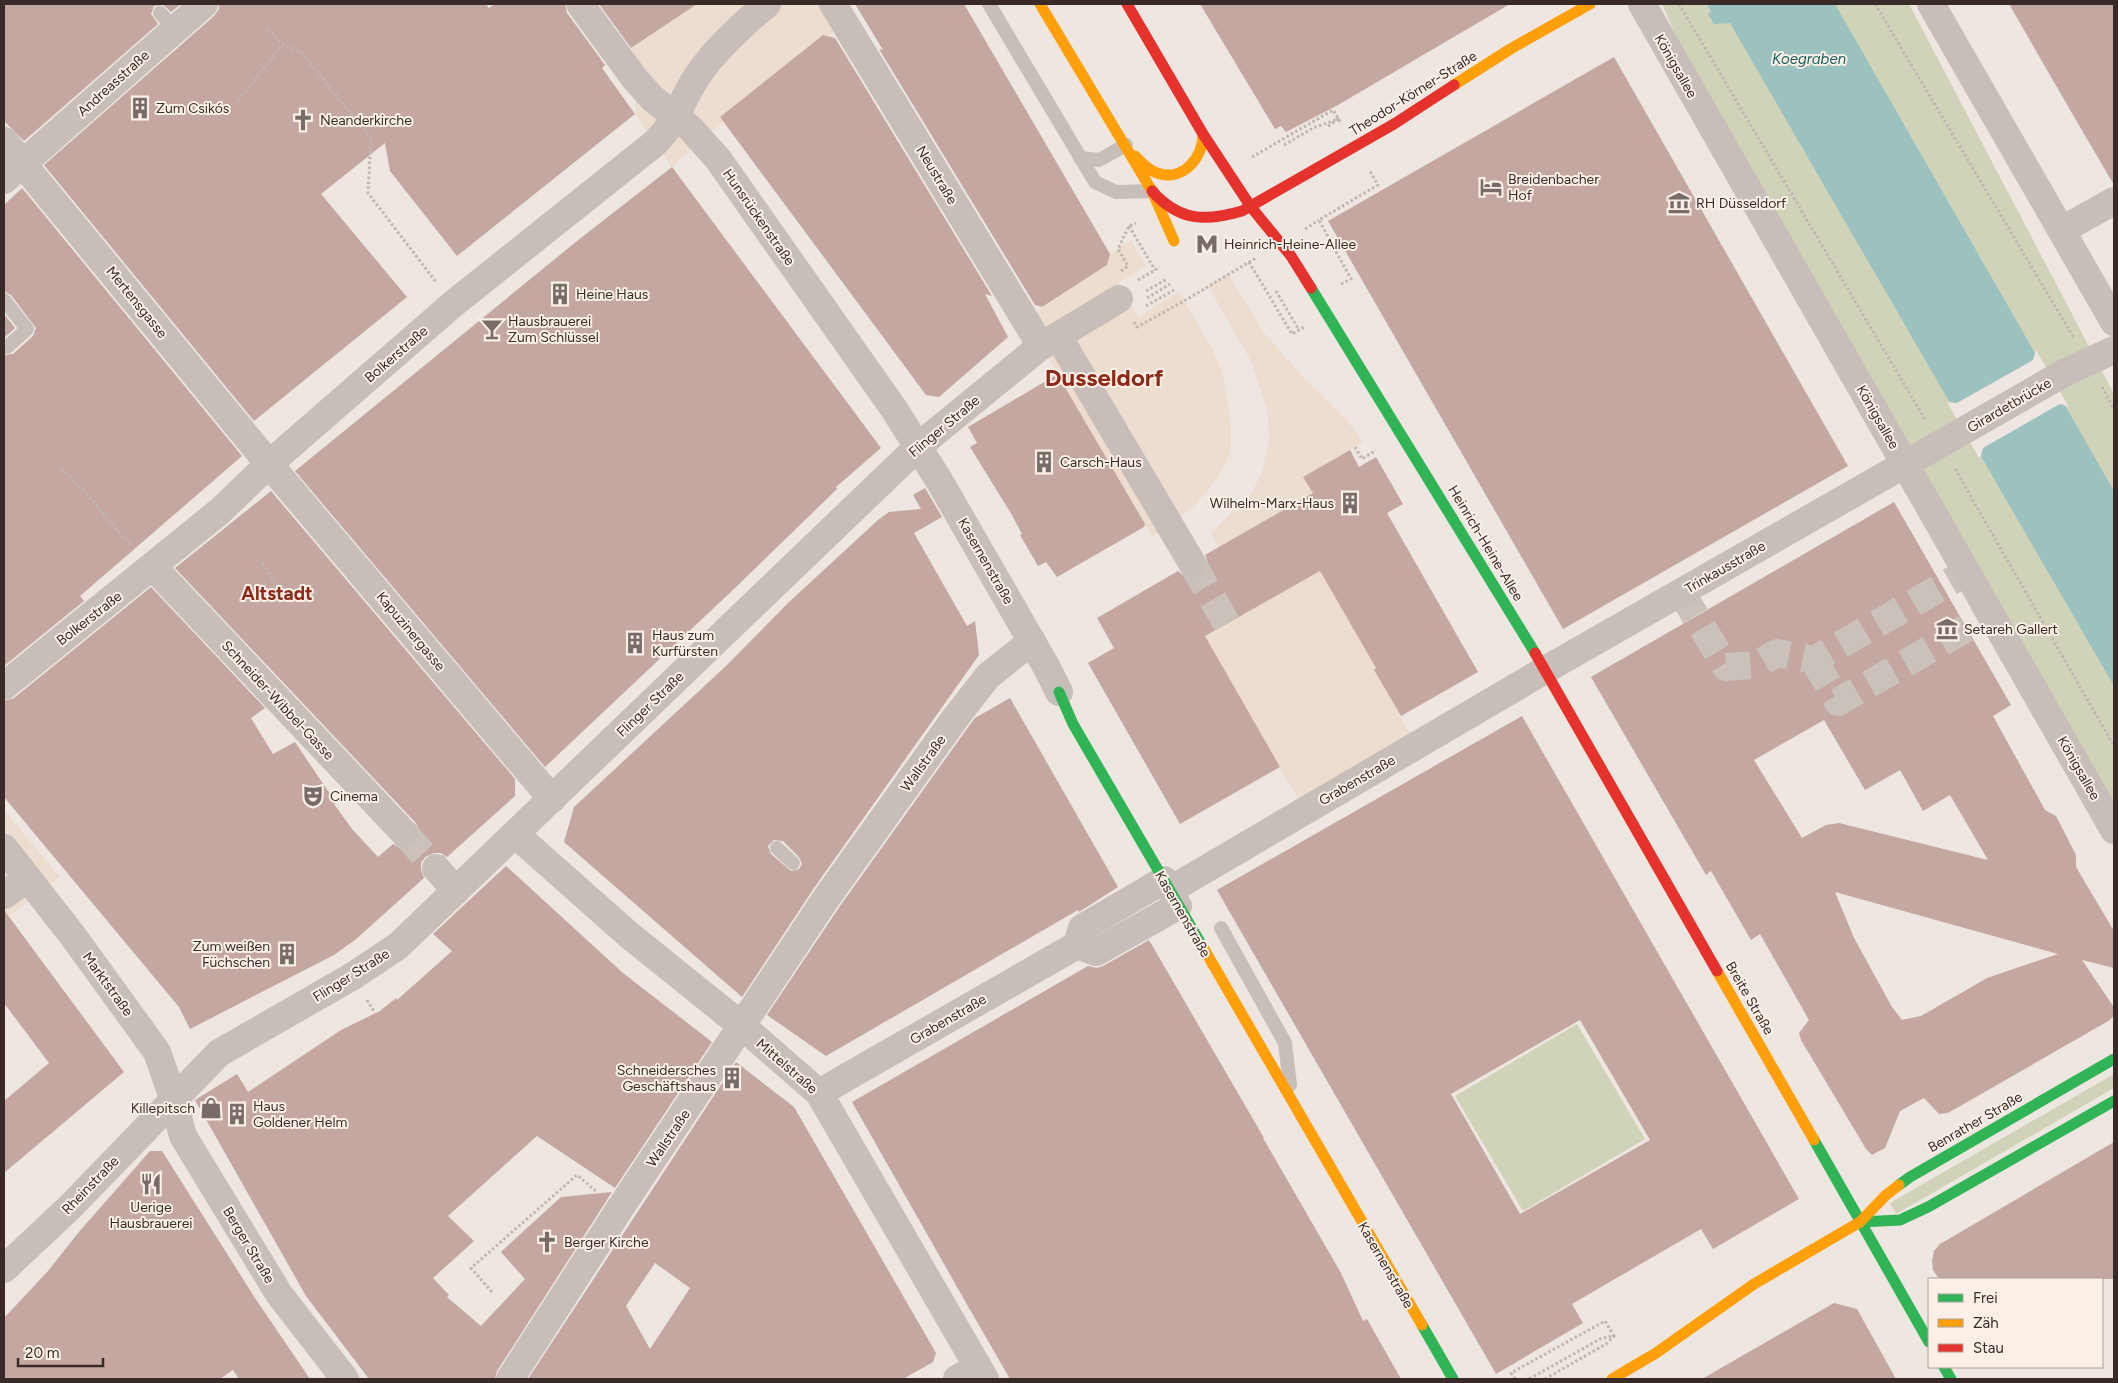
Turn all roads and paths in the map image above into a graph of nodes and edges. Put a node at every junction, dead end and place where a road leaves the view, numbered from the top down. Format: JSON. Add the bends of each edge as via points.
{"nodes":[{"id":1,"x":204,"y":4,"type":"edge"},
{"id":2,"x":580,"y":4,"type":"edge"},
{"id":3,"x":767,"y":4,"type":"edge"},
{"id":4,"x":833,"y":4,"type":"edge"},
{"id":5,"x":989,"y":4,"type":"edge"},
{"id":6,"x":1040,"y":4,"type":"edge"},
{"id":7,"x":1127,"y":4,"type":"edge"},
{"id":8,"x":1590,"y":4,"type":"edge"},
{"id":9,"x":1642,"y":4,"type":"edge"},
{"id":10,"x":1679,"y":4,"type":"edge"},
{"id":11,"x":1875,"y":4,"type":"edge"},
{"id":12,"x":1931,"y":4,"type":"edge"},
{"id":13,"x":268,"y":29,"type":"dead end"},
{"id":14,"x":283,"y":45,"type":"junction"},
{"id":15,"x":238,"y":100,"type":"dead end"},
{"id":16,"x":1333,"y":110,"type":"dead end"},
{"id":17,"x":677,"y":117,"type":"junction"},
{"id":18,"x":1324,"y":129,"type":"dead end"},
{"id":19,"x":1203,"y":134,"type":"junction"},
{"id":20,"x":4,"y":141,"type":"edge"},
{"id":21,"x":1126,"y":145,"type":"junction"},
{"id":22,"x":1284,"y":145,"type":"dead end"},
{"id":23,"x":1080,"y":158,"type":"junction"},
{"id":24,"x":13,"y":172,"type":"edge"},
{"id":25,"x":1227,"y":172,"type":"junction"},
{"id":26,"x":1378,"y":185,"type":"dead end"},
{"id":27,"x":1152,"y":190,"type":"junction"},
{"id":28,"x":2114,"y":201,"type":"edge"},
{"id":29,"x":1251,"y":207,"type":"junction"},
{"id":30,"x":1160,"y":209,"type":"junction"},
{"id":31,"x":1319,"y":220,"type":"junction"},
{"id":32,"x":1129,"y":226,"type":"junction"},
{"id":33,"x":2062,"y":230,"type":"junction"},
{"id":34,"x":1174,"y":241,"type":"dead end"},
{"id":35,"x":1281,"y":243,"type":"junction"},
{"id":36,"x":1249,"y":262,"type":"junction"},
{"id":37,"x":1160,"y":267,"type":"dead end"},
{"id":38,"x":1155,"y":270,"type":"junction"},
{"id":39,"x":1150,"y":272,"type":"dead end"},
{"id":40,"x":1351,"y":278,"type":"dead end"},
{"id":41,"x":1170,"y":284,"type":"dead end"},
{"id":42,"x":1174,"y":290,"type":"dead end"},
{"id":43,"x":1276,"y":291,"type":"dead end"},
{"id":44,"x":4,"y":300,"type":"edge"},
{"id":45,"x":1134,"y":303,"type":"junction"},
{"id":46,"x":453,"y":304,"type":"junction"},
{"id":47,"x":1327,"y":314,"type":"junction"},
{"id":48,"x":2114,"y":322,"type":"edge"},
{"id":49,"x":1299,"y":330,"type":"junction"},
{"id":50,"x":1049,"y":341,"type":"junction"},
{"id":51,"x":6,"y":347,"type":"dead end"},
{"id":52,"x":2114,"y":350,"type":"edge"},
{"id":53,"x":2077,"y":366,"type":"junction"},
{"id":54,"x":2114,"y":409,"type":"edge"},
{"id":55,"x":1945,"y":442,"type":"junction"},
{"id":56,"x":918,"y":447,"type":"junction"},
{"id":57,"x":269,"y":464,"type":"junction"},
{"id":58,"x":1905,"y":465,"type":"junction"},
{"id":59,"x":62,"y":469,"type":"dead end"},
{"id":60,"x":1192,"y":563,"type":"tunnel mouth"},
{"id":61,"x":262,"y":564,"type":"dead end"},
{"id":62,"x":152,"y":568,"type":"junction"},
{"id":63,"x":317,"y":592,"type":"dead end"},
{"id":64,"x":312,"y":597,"type":"dead end"},
{"id":65,"x":288,"y":599,"type":"dead end"},
{"id":66,"x":1032,"y":641,"type":"junction"},
{"id":67,"x":1545,"y":670,"type":"junction"},
{"id":68,"x":4,"y":686,"type":"edge"},
{"id":69,"x":1059,"y":692,"type":"joint"},
{"id":70,"x":2114,"y":746,"type":"edge"},
{"id":71,"x":552,"y":799,"type":"junction"},
{"id":72,"x":2114,"y":830,"type":"edge"},
{"id":73,"x":404,"y":834,"type":"tunnel mouth"},
{"id":74,"x":515,"y":834,"type":"junction"},
{"id":75,"x":4,"y":848,"type":"edge"},
{"id":76,"x":777,"y":848,"type":"dead end"},
{"id":77,"x":793,"y":863,"type":"dead end"},
{"id":78,"x":436,"y":868,"type":"tunnel mouth"},
{"id":79,"x":28,"y":878,"type":"junction"},
{"id":80,"x":456,"y":891,"type":"junction"},
{"id":81,"x":1170,"y":892,"type":"junction"},
{"id":82,"x":4,"y":895,"type":"edge"},
{"id":83,"x":1221,"y":928,"type":"dead end"},
{"id":84,"x":742,"y":1026,"type":"junction"},
{"id":85,"x":2114,"y":1059,"type":"edge"},
{"id":86,"x":819,"y":1093,"type":"junction"},
{"id":87,"x":174,"y":1098,"type":"junction"},
{"id":88,"x":2114,"y":1101,"type":"edge"},
{"id":89,"x":1292,"y":1103,"type":"junction"},
{"id":90,"x":620,"y":1210,"type":"junction"},
{"id":91,"x":1860,"y":1222,"type":"junction"},
{"id":92,"x":4,"y":1269,"type":"edge"},
{"id":93,"x":492,"y":1292,"type":"dead end"},
{"id":94,"x":1614,"y":1336,"type":"junction"},
{"id":95,"x":1928,"y":1340,"type":"edge"},
{"id":96,"x":1945,"y":1368,"type":"edge"},
{"id":97,"x":973,"y":1375,"type":"edge"},
{"id":98,"x":345,"y":1379,"type":"edge"},
{"id":99,"x":510,"y":1379,"type":"edge"},
{"id":100,"x":1453,"y":1379,"type":"edge"},
{"id":101,"x":1515,"y":1379,"type":"edge"},
{"id":102,"x":1529,"y":1379,"type":"edge"},
{"id":103,"x":1545,"y":1379,"type":"edge"},
{"id":104,"x":1612,"y":1379,"type":"edge"},
{"id":105,"x":1951,"y":1379,"type":"edge"}],
"edges":[{"from":1,"to":24,"type":"street","name":"Andreasstraße","via":[[167,21]]},
{"from":2,"to":17,"type":"street","name":"Hunsrückenstraße","via":[[635,79],[652,98]]},
{"from":3,"to":17,"type":"street","name":"Bolkerstraße","via":[[706,65]]},
{"from":4,"to":50,"type":"street","name":"Neustraße"},
{"from":5,"to":23,"type":"lane"},
{"from":6,"to":21,"type":"main road"},
{"from":7,"to":19,"type":"main road","name":"Heinrich-Heine-Allee"},
{"from":8,"to":29,"type":"main road","name":"Theodor-Körner-Straße"},
{"from":9,"to":58,"type":"street","name":"Königsallee"},
{"from":10,"to":55,"type":"path"},
{"from":11,"to":53,"type":"path"},
{"from":12,"to":33,"type":"street"},
{"from":13,"to":14,"type":"path"},
{"from":14,"to":15,"type":"path"},
{"from":14,"to":46,"type":"path","via":[[300,50],[371,138],[368,194]]},
{"from":16,"to":25,"type":"path"},
{"from":17,"to":46,"type":"street","name":"Bolkerstraße","via":[[655,143]]},
{"from":17,"to":56,"type":"street","name":"Hunsrückenstraße","via":[[703,140],[718,159]]},
{"from":18,"to":22,"type":"path","via":[[1338,119],[1313,128]]},
{"from":19,"to":21,"type":"main road","via":[[1202,150],[1196,161],[1168,175],[1149,168]]},
{"from":19,"to":25,"type":"main road","name":"Heinrich-Heine-Allee"},
{"from":20,"to":24,"type":"street","name":"Mertensgasse"},
{"from":21,"to":23,"type":"lane","via":[[1099,160]]},
{"from":21,"to":27,"type":"main road"},
{"from":23,"to":27,"type":"lane","via":[[1098,185],[1116,192]]},
{"from":24,"to":57,"type":"street","name":"Mertensgasse"},
{"from":25,"to":29,"type":"main road","name":"Heinrich-Heine-Allee"},
{"from":26,"to":31,"type":"path"},
{"from":27,"to":29,"type":"main road","via":[[1166,205],[1194,218],[1230,215]]},
{"from":27,"to":30,"type":"main road"},
{"from":28,"to":33,"type":"street"},
{"from":29,"to":35,"type":"main road","name":"Heinrich-Heine-Allee"},
{"from":30,"to":32,"type":"path"},
{"from":30,"to":34,"type":"main road"},
{"from":31,"to":35,"type":"path"},
{"from":31,"to":40,"type":"path"},
{"from":32,"to":38,"type":"path"},
{"from":32,"to":45,"type":"path","via":[[1118,249],[1128,266],[1108,280]]},
{"from":33,"to":48,"type":"street"},
{"from":35,"to":36,"type":"path"},
{"from":35,"to":47,"type":"main road","name":"Heinrich-Heine-Allee"},
{"from":36,"to":45,"type":"path","via":[[1137,327]]},
{"from":36,"to":49,"type":"path","via":[[1292,334]]},
{"from":37,"to":38,"type":"path"},
{"from":38,"to":39,"type":"path"},
{"from":41,"to":45,"type":"path"},
{"from":42,"to":45,"type":"path"},
{"from":43,"to":49,"type":"path"},
{"from":44,"to":51,"type":"lane","via":[[27,329]]},
{"from":45,"to":50,"type":"street","name":"Flinger Straße"},
{"from":46,"to":57,"type":"street","name":"Bolkerstraße"},
{"from":47,"to":49,"type":"path"},
{"from":47,"to":67,"type":"main road","name":"Heinrich-Heine-Allee"},
{"from":50,"to":56,"type":"street","name":"Flinger Straße"},
{"from":50,"to":60,"type":"street","name":"Neustraße"},
{"from":52,"to":53,"type":"street","name":"Girardetbrücke"},
{"from":53,"to":54,"type":"path"},
{"from":53,"to":55,"type":"street","name":"Girardetbrücke"},
{"from":55,"to":58,"type":"street","name":"Girardetbrücke"},
{"from":55,"to":70,"type":"path"},
{"from":56,"to":66,"type":"street","name":"Kasernenstraße"},
{"from":56,"to":71,"type":"street","name":"Flinger Straße"},
{"from":57,"to":62,"type":"street","name":"Bolkerstraße","via":[[220,511]]},
{"from":57,"to":71,"type":"street","name":"Kapuzinergasse"},
{"from":58,"to":67,"type":"street","name":"Trinkausstraße"},
{"from":58,"to":72,"type":"street","name":"Königsallee"},
{"from":59,"to":62,"type":"path"},
{"from":61,"to":65,"type":"path"},
{"from":62,"to":68,"type":"street","name":"Bolkerstraße"},
{"from":62,"to":73,"type":"street","name":"Schneider-Wibbel-Gasse"},
{"from":63,"to":64,"type":"path"},
{"from":66,"to":69,"type":"street","name":"Kasernenstraße"},
{"from":66,"to":84,"type":"street","name":"Wallstraße","via":[[988,676],[822,893]]},
{"from":67,"to":81,"type":"street","name":"Grabenstraße"},
{"from":67,"to":91,"type":"main road","name":"Breite Straße"},
{"from":69,"to":81,"type":"main road","name":"Kasernenstraße","via":[[1073,724]]},
{"from":71,"to":74,"type":"street","name":"Flinger Straße"},
{"from":74,"to":80,"type":"street","name":"Flinger Straße"},
{"from":74,"to":84,"type":"street","name":"Mittelstraße","via":[[629,935]]},
{"from":75,"to":79,"type":"street","name":"Marktstraße"},
{"from":76,"to":77,"type":"lane"},
{"from":78,"to":80,"type":"street"},
{"from":79,"to":82,"type":"street"},
{"from":79,"to":87,"type":"street","name":"Marktstraße","via":[[157,1052]]},
{"from":80,"to":87,"type":"street","name":"Flinger Straße","via":[[398,946],[353,976],[219,1053]]},
{"from":81,"to":86,"type":"street","name":"Grabenstraße","via":[[1082,928],[1077,945]]},
{"from":81,"to":89,"type":"main road","name":"Kasernenstraße"},
{"from":83,"to":89,"type":"lane","via":[[1285,1043]]},
{"from":84,"to":86,"type":"street","name":"Mittelstraße"},
{"from":84,"to":90,"type":"street","name":"Wallstraße"},
{"from":85,"to":91,"type":"main road","name":"Benrather Straße","via":[[1910,1177],[1886,1195]]},
{"from":86,"to":97,"type":"street","name":"Mittelstraße"},
{"from":87,"to":92,"type":"street","name":"Rheinstraße"},
{"from":87,"to":98,"type":"street","name":"Berger Straße","via":[[183,1136],[279,1294]]},
{"from":88,"to":91,"type":"main road","name":"Benrather Straße","via":[[1928,1207],[1900,1220]]},
{"from":89,"to":100,"type":"main road","name":"Kasernenstraße"},
{"from":90,"to":93,"type":"path","via":[[577,1175],[471,1268]]},
{"from":90,"to":99,"type":"street","name":"Wallstraße"},
{"from":91,"to":95,"type":"main road","name":"Breite Straße"},
{"from":91,"to":104,"type":"main road","name":"Benrather Straße","via":[[1754,1284],[1656,1353]]},
{"from":94,"to":101,"type":"path","via":[[1605,1321],[1512,1373]]},
{"from":94,"to":102,"type":"path","via":[[1602,1338]]},
{"from":94,"to":103,"type":"path","via":[[1606,1344]]},
{"from":96,"to":105,"type":"main road"}]}
